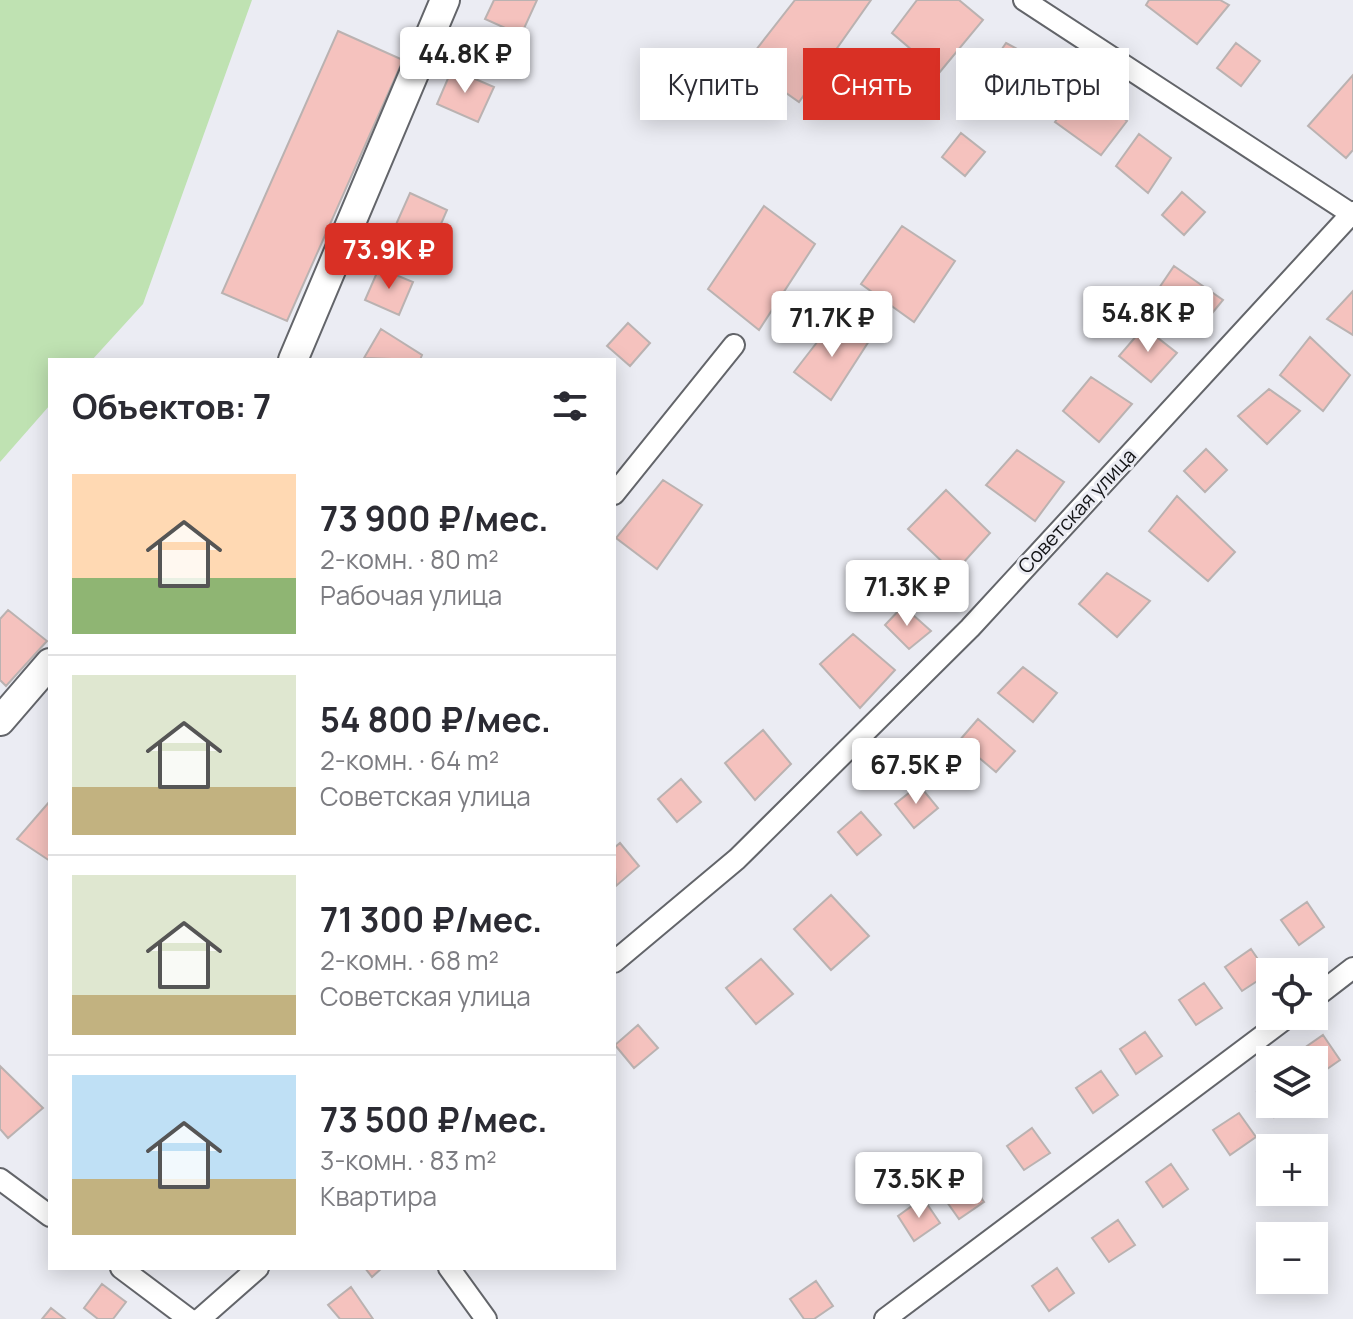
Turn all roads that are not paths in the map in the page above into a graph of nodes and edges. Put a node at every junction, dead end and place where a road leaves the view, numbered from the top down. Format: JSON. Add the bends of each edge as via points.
{"nodes":[{"id":1,"x":445,"y":0,"type":"edge"},
{"id":2,"x":1024,"y":0,"type":"edge"},
{"id":3,"x":1353,"y":213,"type":"edge"},
{"id":4,"x":734,"y":345,"type":"dead end"},
{"id":5,"x":294,"y":358,"type":"edge"},
{"id":6,"x":616,"y":492,"type":"edge"},
{"id":7,"x":48,"y":665,"type":"edge"},
{"id":8,"x":0,"y":721,"type":"edge"},
{"id":9,"x":616,"y":960,"type":"edge"},
{"id":10,"x":1353,"y":968,"type":"edge"},
{"id":11,"x":1328,"y":987,"type":"edge"},
{"id":12,"x":1270,"y":1030,"type":"edge"},
{"id":13,"x":0,"y":1179,"type":"edge"},
{"id":14,"x":48,"y":1215,"type":"edge"},
{"id":15,"x":124,"y":1270,"type":"edge"},
{"id":16,"x":256,"y":1270,"type":"edge"},
{"id":17,"x":450,"y":1270,"type":"edge"},
{"id":18,"x":189,"y":1319,"type":"edge"},
{"id":19,"x":200,"y":1319,"type":"edge"},
{"id":20,"x":486,"y":1319,"type":"edge"},
{"id":21,"x":885,"y":1319,"type":"edge"}],
"edges":[{"from":1,"to":5,"type":"main road"},
{"from":2,"to":3,"type":"street"},
{"from":3,"to":9,"type":"street","name":"Советская улица","via":[[970,628],[737,859]]},
{"from":4,"to":6,"type":"street"},
{"from":7,"to":8,"type":"main road"},
{"from":10,"to":11,"type":"street"},
{"from":12,"to":21,"type":"street"},
{"from":13,"to":14,"type":"street"},
{"from":15,"to":18,"type":"street"},
{"from":16,"to":19,"type":"street"},
{"from":17,"to":20,"type":"street"}]}
